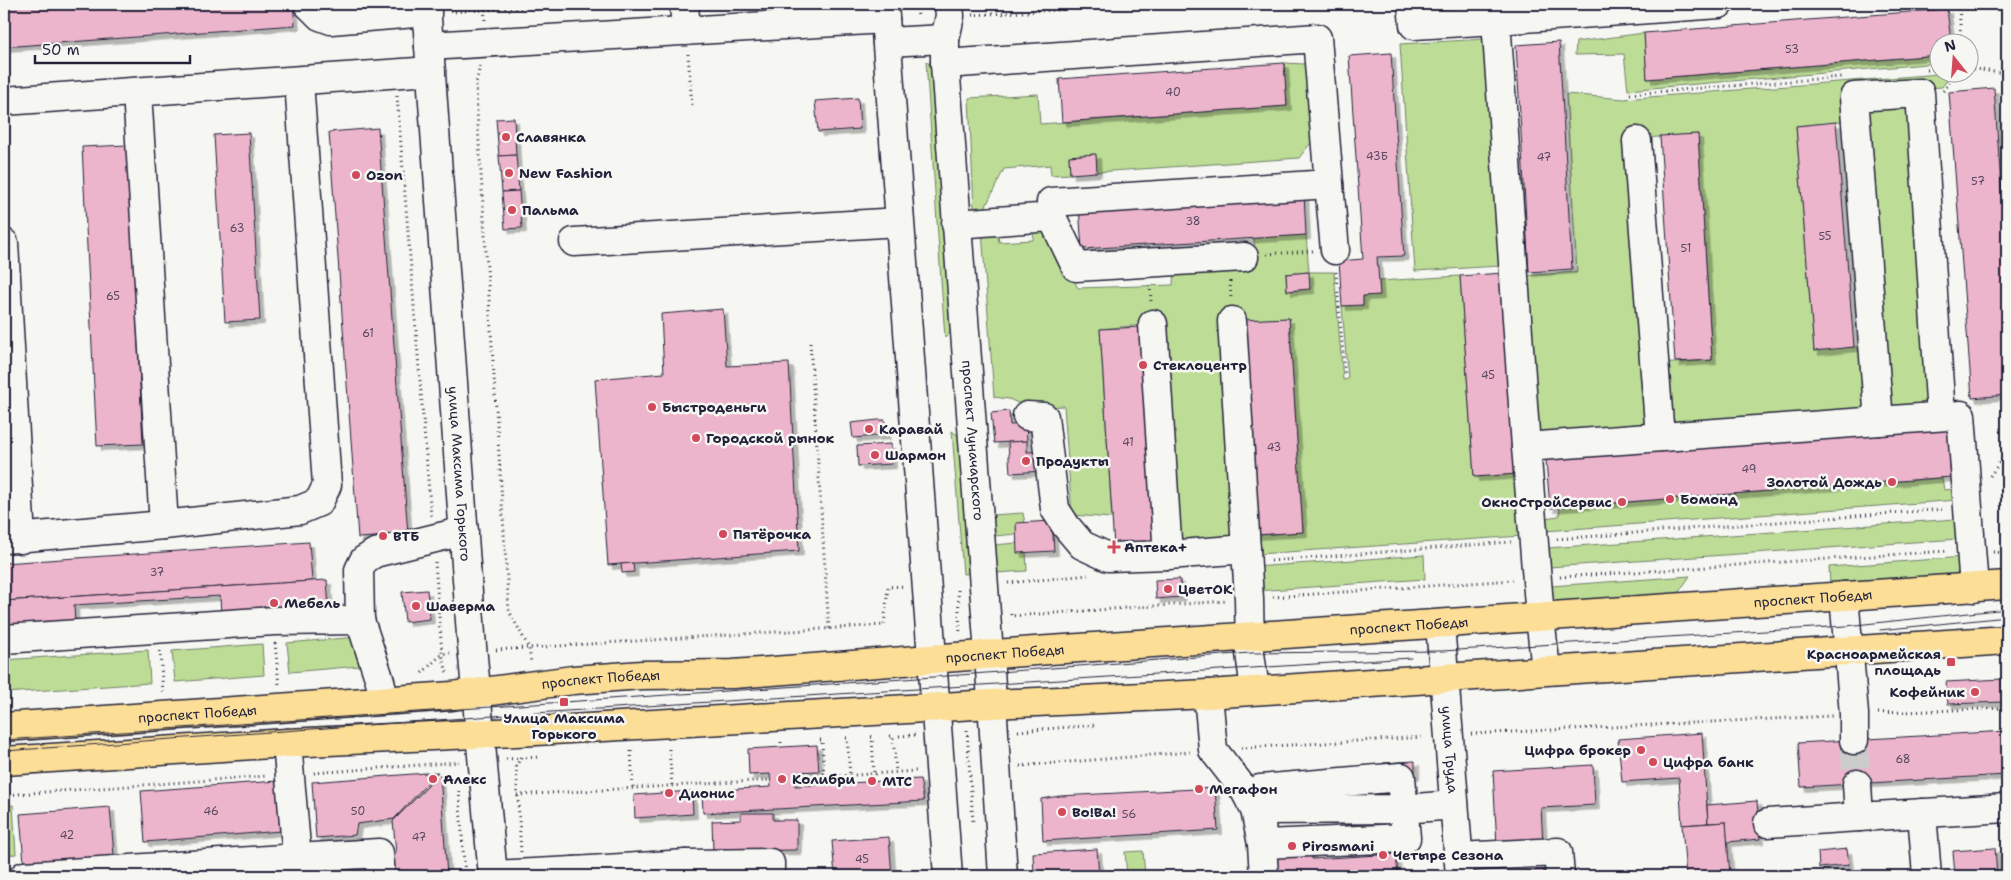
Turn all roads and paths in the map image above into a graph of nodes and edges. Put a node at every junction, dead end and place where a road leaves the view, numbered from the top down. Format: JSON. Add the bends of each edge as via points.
{"nodes":[{"id":1,"x":308,"y":4,"type":"edge"},
{"id":2,"x":484,"y":4,"type":"edge"},
{"id":3,"x":580,"y":4,"type":"edge"},
{"id":4,"x":684,"y":4,"type":"edge"},
{"id":5,"x":1155,"y":4,"type":"edge"},
{"id":6,"x":1412,"y":4,"type":"edge"},
{"id":7,"x":1719,"y":4,"type":"edge"},
{"id":8,"x":1958,"y":4,"type":"edge"},
{"id":9,"x":426,"y":8,"type":"edge"},
{"id":10,"x":484,"y":11,"type":"junction"},
{"id":11,"x":891,"y":20,"type":"edge"},
{"id":12,"x":1496,"y":20,"type":"junction"},
{"id":13,"x":686,"y":31,"type":"junction"},
{"id":14,"x":947,"y":31,"type":"edge"},
{"id":15,"x":1960,"y":32,"type":"edge"},
{"id":16,"x":487,"y":43,"type":"junction"},
{"id":17,"x":430,"y":59,"type":"junction"},
{"id":18,"x":1919,"y":70,"type":"dead end"},
{"id":19,"x":1928,"y":70,"type":"edge"},
{"id":20,"x":1978,"y":70,"type":"edge"},
{"id":21,"x":395,"y":74,"type":"junction"},
{"id":22,"x":2007,"y":74,"type":"edge"},
{"id":23,"x":1849,"y":76,"type":"dead end"},
{"id":24,"x":299,"y":81,"type":"junction"},
{"id":25,"x":137,"y":92,"type":"junction"},
{"id":26,"x":1630,"y":94,"type":"dead end"},
{"id":27,"x":4,"y":101,"type":"edge"},
{"id":28,"x":692,"y":106,"type":"dead end"},
{"id":29,"x":1637,"y":141,"type":"dead end"},
{"id":30,"x":1329,"y":184,"type":"junction"},
{"id":31,"x":1052,"y":218,"type":"junction"},
{"id":32,"x":899,"y":222,"type":"junction"},
{"id":33,"x":956,"y":224,"type":"junction"},
{"id":34,"x":574,"y":242,"type":"dead end"},
{"id":35,"x":4,"y":243,"type":"edge"},
{"id":36,"x":1335,"y":250,"type":"junction"},
{"id":37,"x":1236,"y":257,"type":"junction"},
{"id":38,"x":1149,"y":262,"type":"junction"},
{"id":39,"x":1232,"y":321,"type":"joint"},
{"id":40,"x":1153,"y":324,"type":"joint"},
{"id":41,"x":810,"y":343,"type":"dead end"},
{"id":42,"x":1345,"y":376,"type":"dead end"},
{"id":43,"x":1027,"y":416,"type":"dead end"},
{"id":44,"x":1940,"y":416,"type":"junction"},
{"id":45,"x":1879,"y":421,"type":"junction"},
{"id":46,"x":1660,"y":437,"type":"junction"},
{"id":47,"x":1526,"y":448,"type":"junction"},
{"id":48,"x":1968,"y":508,"type":"junction"},
{"id":49,"x":164,"y":525,"type":"junction"},
{"id":50,"x":464,"y":531,"type":"junction"},
{"id":51,"x":12,"y":539,"type":"edge"},
{"id":52,"x":433,"y":539,"type":"junction"},
{"id":53,"x":1534,"y":540,"type":"junction"},
{"id":54,"x":1246,"y":549,"type":"junction"},
{"id":55,"x":1971,"y":549,"type":"junction"},
{"id":56,"x":2007,"y":553,"type":"edge"},
{"id":57,"x":1168,"y":555,"type":"junction"},
{"id":58,"x":1536,"y":579,"type":"junction"},
{"id":59,"x":958,"y":584,"type":"dead end"},
{"id":60,"x":2007,"y":585,"type":"edge"},
{"id":61,"x":1974,"y":588,"type":"junction"},
{"id":62,"x":1844,"y":596,"type":"junction"},
{"id":63,"x":1250,"y":599,"type":"junction"},
{"id":64,"x":1011,"y":616,"type":"dead end"},
{"id":65,"x":1540,"y":617,"type":"junction"},
{"id":66,"x":360,"y":620,"type":"junction"},
{"id":67,"x":274,"y":621,"type":"junction"},
{"id":68,"x":959,"y":621,"type":"dead end"},
{"id":69,"x":1440,"y":624,"type":"junction"},
{"id":70,"x":884,"y":625,"type":"dead end"},
{"id":71,"x":158,"y":629,"type":"junction"},
{"id":72,"x":829,"y":629,"type":"junction"},
{"id":73,"x":1251,"y":637,"type":"junction"},
{"id":74,"x":4,"y":639,"type":"edge"},
{"id":75,"x":2007,"y":640,"type":"edge"},
{"id":76,"x":529,"y":648,"type":"junction"},
{"id":77,"x":1848,"y":650,"type":"junction"},
{"id":78,"x":473,"y":651,"type":"junction"},
{"id":79,"x":442,"y":654,"type":"junction"},
{"id":80,"x":989,"y":654,"type":"junction"},
{"id":81,"x":932,"y":660,"type":"junction"},
{"id":82,"x":1546,"y":670,"type":"junction"},
{"id":83,"x":418,"y":677,"type":"dead end"},
{"id":84,"x":1444,"y":679,"type":"junction"},
{"id":85,"x":534,"y":684,"type":"junction"},
{"id":86,"x":288,"y":685,"type":"dead end"},
{"id":87,"x":1255,"y":690,"type":"junction"},
{"id":88,"x":172,"y":692,"type":"dead end"},
{"id":89,"x":465,"y":694,"type":"junction"},
{"id":90,"x":1208,"y":694,"type":"junction"},
{"id":91,"x":384,"y":700,"type":"junction"},
{"id":92,"x":992,"y":704,"type":"junction"},
{"id":93,"x":936,"y":708,"type":"junction"},
{"id":94,"x":2007,"y":708,"type":"edge"},
{"id":95,"x":1102,"y":725,"type":"dead end"},
{"id":96,"x":4,"y":727,"type":"edge"},
{"id":97,"x":1854,"y":727,"type":"junction"},
{"id":98,"x":536,"y":731,"type":"junction"},
{"id":99,"x":481,"y":732,"type":"junction"},
{"id":100,"x":1014,"y":732,"type":"dead end"},
{"id":101,"x":967,"y":733,"type":"dead end"},
{"id":102,"x":455,"y":734,"type":"junction"},
{"id":103,"x":1450,"y":735,"type":"junction"},
{"id":104,"x":879,"y":736,"type":"dead end"},
{"id":105,"x":886,"y":736,"type":"dead end"},
{"id":106,"x":864,"y":737,"type":"dead end"},
{"id":107,"x":872,"y":737,"type":"junction"},
{"id":108,"x":848,"y":738,"type":"junction"},
{"id":109,"x":856,"y":738,"type":"dead end"},
{"id":110,"x":831,"y":739,"type":"dead end"},
{"id":111,"x":839,"y":739,"type":"dead end"},
{"id":112,"x":814,"y":740,"type":"dead end"},
{"id":113,"x":822,"y":740,"type":"junction"},
{"id":114,"x":780,"y":742,"type":"junction"},
{"id":115,"x":789,"y":742,"type":"dead end"},
{"id":116,"x":287,"y":743,"type":"junction"},
{"id":117,"x":771,"y":743,"type":"dead end"},
{"id":118,"x":781,"y":747,"type":"dead end"},
{"id":119,"x":678,"y":748,"type":"dead end"},
{"id":120,"x":669,"y":749,"type":"junction"},
{"id":121,"x":660,"y":750,"type":"dead end"},
{"id":122,"x":1213,"y":750,"type":"junction"},
{"id":123,"x":641,"y":751,"type":"dead end"},
{"id":124,"x":622,"y":752,"type":"dead end"},
{"id":125,"x":631,"y":752,"type":"junction"},
{"id":126,"x":547,"y":756,"type":"dead end"},
{"id":127,"x":519,"y":758,"type":"junction"},
{"id":128,"x":484,"y":761,"type":"junction"},
{"id":129,"x":4,"y":762,"type":"edge"},
{"id":130,"x":457,"y":762,"type":"junction"},
{"id":131,"x":1015,"y":766,"type":"dead end"},
{"id":132,"x":922,"y":770,"type":"dead end"},
{"id":133,"x":458,"y":772,"type":"dead end"},
{"id":134,"x":896,"y":772,"type":"junction"},
{"id":135,"x":874,"y":774,"type":"junction"},
{"id":136,"x":289,"y":775,"type":"junction"},
{"id":137,"x":850,"y":775,"type":"junction"},
{"id":138,"x":824,"y":776,"type":"junction"},
{"id":139,"x":794,"y":779,"type":"dead end"},
{"id":140,"x":770,"y":780,"type":"dead end"},
{"id":141,"x":458,"y":781,"type":"dead end"},
{"id":142,"x":1856,"y":784,"type":"tunnel mouth"},
{"id":143,"x":672,"y":786,"type":"junction"},
{"id":144,"x":633,"y":788,"type":"junction"},
{"id":145,"x":4,"y":795,"type":"edge"},
{"id":146,"x":517,"y":795,"type":"junction"},
{"id":147,"x":1454,"y":805,"type":"junction"},
{"id":148,"x":2007,"y":808,"type":"edge"},
{"id":149,"x":1403,"y":809,"type":"junction"},
{"id":150,"x":1258,"y":810,"type":"junction"},
{"id":151,"x":1922,"y":813,"type":"junction"},
{"id":152,"x":1859,"y":817,"type":"junction"},
{"id":153,"x":1768,"y":823,"type":"dead end"},
{"id":154,"x":974,"y":827,"type":"dead end"},
{"id":155,"x":1262,"y":844,"type":"junction"},
{"id":156,"x":297,"y":858,"type":"junction"},
{"id":157,"x":1459,"y":866,"type":"edge"},
{"id":158,"x":686,"y":870,"type":"edge"},
{"id":159,"x":522,"y":874,"type":"junction"},
{"id":160,"x":574,"y":874,"type":"edge"},
{"id":161,"x":24,"y":876,"type":"edge"},
{"id":162,"x":30,"y":876,"type":"edge"},
{"id":163,"x":381,"y":876,"type":"edge"},
{"id":164,"x":466,"y":876,"type":"edge"},
{"id":165,"x":493,"y":876,"type":"edge"},
{"id":166,"x":770,"y":876,"type":"edge"},
{"id":167,"x":948,"y":876,"type":"edge"},
{"id":168,"x":1003,"y":876,"type":"edge"},
{"id":169,"x":1264,"y":876,"type":"edge"},
{"id":170,"x":1560,"y":876,"type":"edge"},
{"id":171,"x":1927,"y":876,"type":"edge"}],
"edges":[{"from":1,"to":9,"type":"street","via":[[320,16],[332,20]]},
{"from":2,"to":10,"type":"path"},
{"from":3,"to":10,"type":"path"},
{"from":4,"to":13,"type":"street"},
{"from":5,"to":14,"type":"path"},
{"from":6,"to":12,"type":"street","via":[[1414,25]]},
{"from":7,"to":12,"type":"street"},
{"from":8,"to":15,"type":"path"},
{"from":9,"to":10,"type":"path"},
{"from":9,"to":17,"type":"street","name":"улица Максима Горького"},
{"from":10,"to":16,"type":"path"},
{"from":11,"to":13,"type":"street"},
{"from":11,"to":14,"type":"street"},
{"from":11,"to":14,"type":"path","via":[[918,20]]},
{"from":11,"to":32,"type":"street"},
{"from":12,"to":47,"type":"street"},
{"from":13,"to":16,"type":"street"},
{"from":13,"to":28,"type":"path"},
{"from":14,"to":30,"type":"street","via":[[1317,38]]},
{"from":14,"to":33,"type":"street","name":"проспект Луначарского"},
{"from":16,"to":17,"type":"street"},
{"from":16,"to":76,"type":"path","via":[[476,83],[509,611]]},
{"from":17,"to":21,"type":"street"},
{"from":17,"to":50,"type":"street","name":"улица Максима Горького"},
{"from":18,"to":19,"type":"path"},
{"from":20,"to":22,"type":"path"},
{"from":21,"to":24,"type":"street"},
{"from":21,"to":52,"type":"path"},
{"from":23,"to":26,"type":"path"},
{"from":24,"to":25,"type":"street"},
{"from":24,"to":49,"type":"street","via":[[327,485],[319,502],[300,510]]},
{"from":25,"to":27,"type":"street"},
{"from":25,"to":49,"type":"street"},
{"from":29,"to":46,"type":"street"},
{"from":30,"to":31,"type":"street","via":[[1051,202]]},
{"from":30,"to":36,"type":"street"},
{"from":31,"to":33,"type":"street"},
{"from":31,"to":38,"type":"street","via":[[1076,267]]},
{"from":32,"to":34,"type":"street"},
{"from":32,"to":81,"type":"street"},
{"from":33,"to":80,"type":"street","name":"проспект Луначарского"},
{"from":35,"to":51,"type":"street"},
{"from":36,"to":37,"type":"path"},
{"from":36,"to":42,"type":"path"},
{"from":37,"to":38,"type":"street"},
{"from":37,"to":39,"type":"path"},
{"from":38,"to":40,"type":"path"},
{"from":39,"to":54,"type":"street"},
{"from":40,"to":57,"type":"street"},
{"from":41,"to":72,"type":"path"},
{"from":43,"to":57,"type":"street","via":[[1044,417],[1055,509],[1082,545],[1108,557]]},
{"from":44,"to":45,"type":"street"},
{"from":44,"to":45,"type":"street","via":[[1920,93],[1854,97]]},
{"from":44,"to":48,"type":"street","via":[[1961,414]]},
{"from":45,"to":46,"type":"street"},
{"from":46,"to":47,"type":"street"},
{"from":47,"to":53,"type":"street"},
{"from":48,"to":53,"type":"path"},
{"from":48,"to":55,"type":"street"},
{"from":49,"to":51,"type":"street"},
{"from":50,"to":52,"type":"street"},
{"from":50,"to":78,"type":"street","name":"улица Максима Горького"},
{"from":52,"to":66,"type":"street","via":[[375,553],[364,560],[359,570]]},
{"from":52,"to":79,"type":"path"},
{"from":53,"to":58,"type":"street"},
{"from":54,"to":57,"type":"street"},
{"from":54,"to":63,"type":"street"},
{"from":55,"to":56,"type":"path"},
{"from":55,"to":58,"type":"path"},
{"from":55,"to":61,"type":"street"},
{"from":58,"to":63,"type":"path"},
{"from":58,"to":65,"type":"street"},
{"from":59,"to":68,"type":"path"},
{"from":60,"to":61,"type":"main road","name":"проспект Победы"},
{"from":61,"to":62,"type":"main road","name":"проспект Победы"},
{"from":62,"to":65,"type":"main road","name":"проспект Победы"},
{"from":62,"to":77,"type":"street"},
{"from":63,"to":64,"type":"path"},
{"from":63,"to":73,"type":"street"},
{"from":65,"to":69,"type":"main road","name":"проспект Победы"},
{"from":65,"to":82,"type":"street"},
{"from":66,"to":67,"type":"street"},
{"from":66,"to":91,"type":"street"},
{"from":67,"to":71,"type":"street"},
{"from":67,"to":86,"type":"path","via":[[279,685]]},
{"from":69,"to":73,"type":"main road","name":"проспект Победы"},
{"from":69,"to":84,"type":"street","name":"улица Труда"},
{"from":70,"to":72,"type":"path"},
{"from":71,"to":74,"type":"street"},
{"from":71,"to":88,"type":"path","via":[[163,693]]},
{"from":72,"to":76,"type":"path"},
{"from":73,"to":80,"type":"main road","name":"проспект Победы"},
{"from":73,"to":87,"type":"street"},
{"from":75,"to":77,"type":"main road"},
{"from":76,"to":78,"type":"path"},
{"from":76,"to":85,"type":"path"},
{"from":77,"to":82,"type":"main road"},
{"from":77,"to":97,"type":"street"},
{"from":78,"to":79,"type":"path"},
{"from":78,"to":89,"type":"street","name":"улица Максима Горького"},
{"from":79,"to":83,"type":"path"},
{"from":79,"to":89,"type":"path"},
{"from":80,"to":81,"type":"main road","name":"проспект Победы"},
{"from":80,"to":92,"type":"street","name":"проспект Луначарского"},
{"from":81,"to":85,"type":"main road","name":"проспект Победы"},
{"from":81,"to":93,"type":"street"},
{"from":82,"to":84,"type":"main road"},
{"from":84,"to":87,"type":"main road"},
{"from":84,"to":103,"type":"street","name":"улица Труда"},
{"from":85,"to":89,"type":"main road","name":"проспект Победы"},
{"from":87,"to":90,"type":"main road"},
{"from":89,"to":91,"type":"main road","name":"проспект Победы"},
{"from":89,"to":99,"type":"street","name":"улица Максима Горького"},
{"from":90,"to":92,"type":"main road"},
{"from":90,"to":122,"type":"street"},
{"from":91,"to":96,"type":"main road","name":"проспект Победы"},
{"from":92,"to":93,"type":"main road"},
{"from":92,"to":168,"type":"street","name":"проспект Луначарского"},
{"from":93,"to":98,"type":"main road"},
{"from":93,"to":167,"type":"street"},
{"from":94,"to":97,"type":"path"},
{"from":95,"to":100,"type":"path"},
{"from":97,"to":103,"type":"path"},
{"from":98,"to":99,"type":"main road"},
{"from":98,"to":127,"type":"path"},
{"from":99,"to":102,"type":"main road"},
{"from":99,"to":128,"type":"street","name":"улица Максима Горького"},
{"from":101,"to":154,"type":"path"},
{"from":102,"to":116,"type":"main road"},
{"from":102,"to":130,"type":"path"},
{"from":103,"to":122,"type":"path"},
{"from":103,"to":147,"type":"street","name":"улица Труда"},
{"from":104,"to":107,"type":"path"},
{"from":105,"to":134,"type":"path","via":[[893,736]]},
{"from":106,"to":107,"type":"path"},
{"from":107,"to":135,"type":"path"},
{"from":108,"to":109,"type":"path"},
{"from":108,"to":111,"type":"path"},
{"from":108,"to":137,"type":"path"},
{"from":110,"to":113,"type":"path"},
{"from":112,"to":113,"type":"path"},
{"from":113,"to":138,"type":"path"},
{"from":114,"to":115,"type":"path"},
{"from":114,"to":117,"type":"path"},
{"from":114,"to":118,"type":"path"},
{"from":116,"to":129,"type":"main road"},
{"from":116,"to":136,"type":"street"},
{"from":119,"to":120,"type":"path"},
{"from":120,"to":121,"type":"path"},
{"from":120,"to":143,"type":"path"},
{"from":122,"to":131,"type":"path"},
{"from":122,"to":150,"type":"street"},
{"from":123,"to":125,"type":"path"},
{"from":124,"to":125,"type":"path"},
{"from":125,"to":144,"type":"path"},
{"from":126,"to":127,"type":"path"},
{"from":127,"to":128,"type":"path"},
{"from":127,"to":146,"type":"path","via":[[516,767]]},
{"from":128,"to":130,"type":"path"},
{"from":128,"to":165,"type":"street","name":"улица Максима Горького"},
{"from":130,"to":133,"type":"path"},
{"from":130,"to":136,"type":"path"},
{"from":132,"to":134,"type":"path"},
{"from":134,"to":135,"type":"path"},
{"from":135,"to":137,"type":"path"},
{"from":136,"to":145,"type":"path"},
{"from":136,"to":156,"type":"street"},
{"from":137,"to":138,"type":"path"},
{"from":138,"to":139,"type":"path"},
{"from":140,"to":143,"type":"path"},
{"from":141,"to":164,"type":"path"},
{"from":142,"to":152,"type":"street"},
{"from":143,"to":144,"type":"path"},
{"from":144,"to":146,"type":"path"},
{"from":146,"to":159,"type":"path"},
{"from":147,"to":149,"type":"street"},
{"from":147,"to":157,"type":"street","name":"улица Труда"},
{"from":148,"to":151,"type":"street"},
{"from":149,"to":150,"type":"street"},
{"from":149,"to":155,"type":"street","via":[[1406,838]]},
{"from":150,"to":155,"type":"street"},
{"from":151,"to":152,"type":"street"},
{"from":151,"to":171,"type":"street"},
{"from":152,"to":153,"type":"street"},
{"from":155,"to":169,"type":"street"},
{"from":156,"to":162,"type":"street"},
{"from":156,"to":163,"type":"street","via":[[379,853]]},
{"from":157,"to":170,"type":"street","via":[[1558,852]]},
{"from":158,"to":160,"type":"street"},
{"from":158,"to":166,"type":"street","via":[[770,863]]},
{"from":159,"to":160,"type":"street"},
{"from":159,"to":165,"type":"street"},
{"from":161,"to":162,"type":"street"}]}
